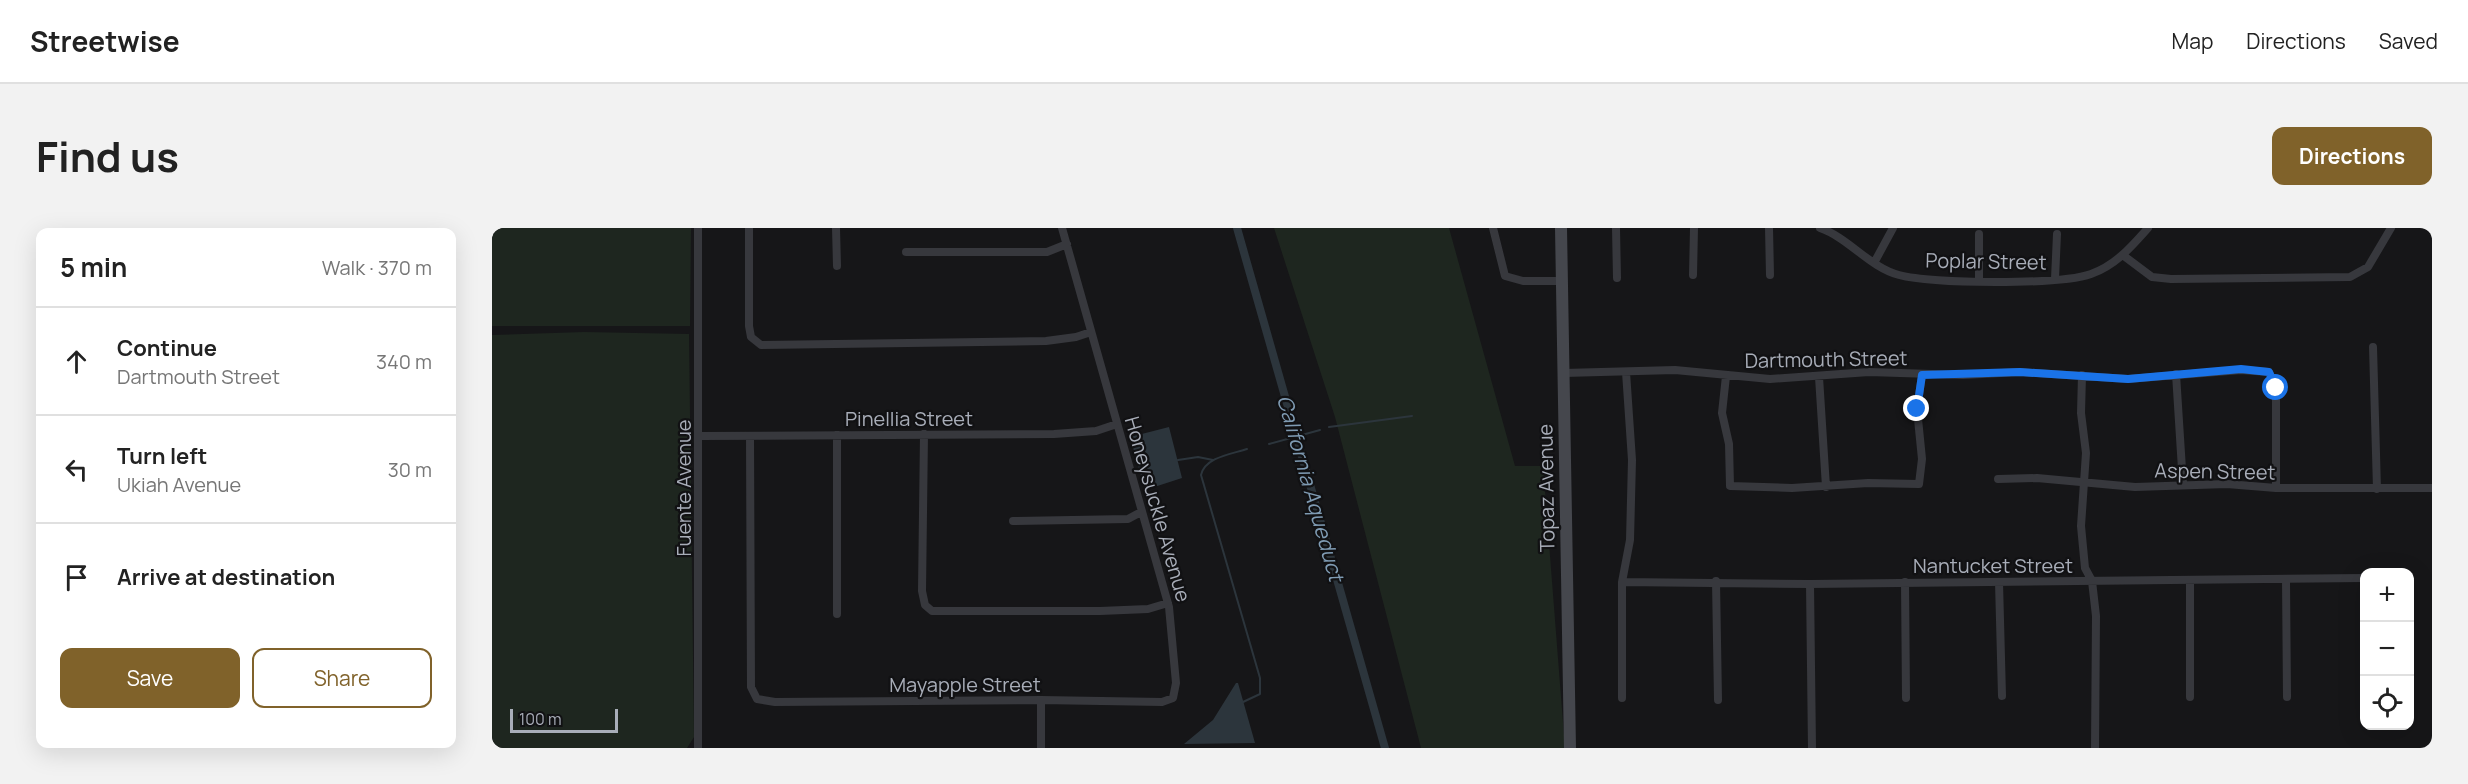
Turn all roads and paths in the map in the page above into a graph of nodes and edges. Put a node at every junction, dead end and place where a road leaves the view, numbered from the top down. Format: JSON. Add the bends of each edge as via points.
{"nodes":[{"id":1,"x":698,"y":228,"type":"edge"},
{"id":2,"x":749,"y":228,"type":"edge"},
{"id":3,"x":836,"y":228,"type":"edge"},
{"id":4,"x":1062,"y":228,"type":"edge"},
{"id":5,"x":1493,"y":228,"type":"edge"},
{"id":6,"x":1560,"y":228,"type":"edge"},
{"id":7,"x":1616,"y":228,"type":"edge"},
{"id":8,"x":1694,"y":228,"type":"edge"},
{"id":9,"x":1769,"y":228,"type":"edge"},
{"id":10,"x":1820,"y":228,"type":"edge"},
{"id":11,"x":1893,"y":228,"type":"edge"},
{"id":12,"x":2148,"y":228,"type":"edge"},
{"id":13,"x":2391,"y":228,"type":"edge"},
{"id":14,"x":1979,"y":234,"type":"dead end"},
{"id":15,"x":2057,"y":234,"type":"dead end"},
{"id":16,"x":1067,"y":244,"type":"junction"},
{"id":17,"x":906,"y":252,"type":"dead end"},
{"id":18,"x":2124,"y":256,"type":"junction"},
{"id":19,"x":1875,"y":263,"type":"junction"},
{"id":20,"x":837,"y":266,"type":"dead end"},
{"id":21,"x":1693,"y":275,"type":"dead end"},
{"id":22,"x":1770,"y":275,"type":"dead end"},
{"id":23,"x":1617,"y":278,"type":"dead end"},
{"id":24,"x":2055,"y":279,"type":"junction"},
{"id":25,"x":1979,"y":280,"type":"junction"},
{"id":26,"x":1561,"y":281,"type":"junction"},
{"id":27,"x":1091,"y":332,"type":"junction"},
{"id":28,"x":2373,"y":347,"type":"dead end"},
{"id":29,"x":1626,"y":372,"type":"junction"},
{"id":30,"x":1564,"y":373,"type":"junction"},
{"id":31,"x":2176,"y":374,"type":"junction"},
{"id":32,"x":1922,"y":375,"type":"junction"},
{"id":33,"x":2082,"y":375,"type":"junction"},
{"id":34,"x":1726,"y":376,"type":"junction"},
{"id":35,"x":1819,"y":376,"type":"junction"},
{"id":36,"x":1117,"y":424,"type":"junction"},
{"id":37,"x":924,"y":434,"type":"junction"},
{"id":38,"x":837,"y":435,"type":"junction"},
{"id":39,"x":700,"y":436,"type":"junction"},
{"id":40,"x":750,"y":436,"type":"junction"},
{"id":41,"x":1998,"y":479,"type":"dead end"},
{"id":42,"x":2086,"y":483,"type":"junction"},
{"id":43,"x":2183,"y":485,"type":"junction"},
{"id":44,"x":1826,"y":487,"type":"junction"},
{"id":45,"x":2276,"y":488,"type":"junction"},
{"id":46,"x":2432,"y":488,"type":"edge"},
{"id":47,"x":2377,"y":489,"type":"junction"},
{"id":48,"x":1141,"y":512,"type":"junction"},
{"id":49,"x":1013,"y":521,"type":"dead end"},
{"id":50,"x":2360,"y":578,"type":"edge"},
{"id":51,"x":2190,"y":580,"type":"junction"},
{"id":52,"x":2286,"y":580,"type":"junction"},
{"id":53,"x":1716,"y":581,"type":"junction"},
{"id":54,"x":1622,"y":582,"type":"junction"},
{"id":55,"x":1905,"y":582,"type":"junction"},
{"id":56,"x":1999,"y":582,"type":"junction"},
{"id":57,"x":2092,"y":582,"type":"junction"},
{"id":58,"x":1810,"y":584,"type":"junction"},
{"id":59,"x":1168,"y":603,"type":"junction"},
{"id":60,"x":837,"y":614,"type":"dead end"},
{"id":61,"x":2002,"y":696,"type":"dead end"},
{"id":62,"x":2190,"y":697,"type":"dead end"},
{"id":63,"x":2287,"y":697,"type":"dead end"},
{"id":64,"x":1173,"y":698,"type":"joint"},
{"id":65,"x":1622,"y":698,"type":"dead end"},
{"id":66,"x":1906,"y":698,"type":"dead end"},
{"id":67,"x":1041,"y":699,"type":"junction"},
{"id":68,"x":1718,"y":700,"type":"dead end"},
{"id":69,"x":698,"y":748,"type":"edge"},
{"id":70,"x":1041,"y":748,"type":"edge"},
{"id":71,"x":1570,"y":748,"type":"edge"},
{"id":72,"x":1812,"y":748,"type":"edge"},
{"id":73,"x":2095,"y":748,"type":"edge"}],
"edges":[{"from":1,"to":39,"type":"street","name":"Fuente Avenue"},
{"from":2,"to":27,"type":"street","via":[[751,338],[760,345],[1046,341]]},
{"from":3,"to":20,"type":"street"},
{"from":4,"to":16,"type":"street","name":"Honeysuckle Avenue"},
{"from":5,"to":26,"type":"street","via":[[1505,276],[1523,281]]},
{"from":6,"to":26,"type":"street","name":"Topaz Avenue"},
{"from":7,"to":23,"type":"street"},
{"from":8,"to":21,"type":"street"},
{"from":9,"to":22,"type":"street"},
{"from":10,"to":19,"type":"street","name":"Poplar Street","via":[[1836,233]]},
{"from":11,"to":19,"type":"street"},
{"from":12,"to":18,"type":"street","name":"Poplar Street"},
{"from":13,"to":18,"type":"street","via":[[2368,267],[2350,277],[2171,279],[2152,277]]},
{"from":14,"to":25,"type":"street"},
{"from":15,"to":24,"type":"street"},
{"from":16,"to":17,"type":"street","via":[[1047,252]]},
{"from":16,"to":27,"type":"street","name":"Honeysuckle Avenue"},
{"from":18,"to":24,"type":"street","name":"Poplar Street","via":[[2092,274]]},
{"from":19,"to":25,"type":"street","name":"Poplar Street","via":[[1898,275]]},
{"from":24,"to":25,"type":"street","name":"Poplar Street"},
{"from":26,"to":30,"type":"street","name":"Topaz Avenue"},
{"from":27,"to":36,"type":"street","name":"Honeysuckle Avenue"},
{"from":28,"to":47,"type":"street"},
{"from":29,"to":30,"type":"street","name":"Dartmouth Street"},
{"from":29,"to":34,"type":"street","name":"Dartmouth Street","via":[[1676,370]]},
{"from":29,"to":54,"type":"street","via":[[1632,460],[1630,540]]},
{"from":30,"to":71,"type":"street","name":"Topaz Avenue"},
{"from":31,"to":33,"type":"street","name":"Dartmouth Street","via":[[2128,379]]},
{"from":31,"to":43,"type":"street"},
{"from":31,"to":45,"type":"street","name":"Dartmouth Street","via":[[2241,369],[2269,372],[2276,388]]},
{"from":32,"to":33,"type":"street","name":"Dartmouth Street"},
{"from":32,"to":35,"type":"street","name":"Dartmouth Street","via":[[1869,372]]},
{"from":32,"to":44,"type":"street","via":[[1917,409],[1922,459],[1918,484]]},
{"from":33,"to":42,"type":"street"},
{"from":34,"to":35,"type":"street","name":"Dartmouth Street"},
{"from":34,"to":44,"type":"street","via":[[1722,413],[1729,444],[1730,486]]},
{"from":35,"to":44,"type":"street"},
{"from":36,"to":37,"type":"street","name":"Pinellia Street","via":[[1096,431],[1054,434]]},
{"from":36,"to":48,"type":"street","name":"Honeysuckle Avenue"},
{"from":37,"to":38,"type":"street","name":"Pinellia Street"},
{"from":37,"to":59,"type":"street","via":[[922,591],[925,605],[932,611],[1100,611],[1148,609]]},
{"from":38,"to":40,"type":"street","name":"Pinellia Street"},
{"from":38,"to":60,"type":"street"},
{"from":39,"to":40,"type":"street","name":"Pinellia Street"},
{"from":39,"to":69,"type":"street","name":"Fuente Avenue"},
{"from":40,"to":67,"type":"street","name":"Mayapple Street","via":[[751,664],[757,699]]},
{"from":41,"to":42,"type":"street","name":"Aspen Street"},
{"from":42,"to":43,"type":"street","name":"Aspen Street"},
{"from":42,"to":57,"type":"street","via":[[2081,526],[2085,568]]},
{"from":43,"to":45,"type":"street","name":"Aspen Street"},
{"from":45,"to":47,"type":"street","name":"Aspen Street"},
{"from":46,"to":47,"type":"street","name":"Aspen Street"},
{"from":48,"to":49,"type":"street","via":[[1128,519]]},
{"from":48,"to":59,"type":"street","name":"Honeysuckle Avenue"},
{"from":50,"to":52,"type":"street","name":"Nantucket Street"},
{"from":51,"to":52,"type":"street","name":"Nantucket Street"},
{"from":51,"to":57,"type":"street","name":"Nantucket Street"},
{"from":51,"to":62,"type":"street"},
{"from":52,"to":63,"type":"street"},
{"from":53,"to":54,"type":"street","name":"Nantucket Street"},
{"from":53,"to":58,"type":"street","name":"Nantucket Street"},
{"from":53,"to":68,"type":"street"},
{"from":54,"to":65,"type":"street"},
{"from":55,"to":56,"type":"street","name":"Nantucket Street"},
{"from":55,"to":58,"type":"street","name":"Nantucket Street"},
{"from":55,"to":66,"type":"street"},
{"from":56,"to":57,"type":"street","name":"Nantucket Street"},
{"from":56,"to":61,"type":"street"},
{"from":57,"to":73,"type":"street","via":[[2096,616]]},
{"from":58,"to":72,"type":"street"},
{"from":59,"to":64,"type":"street","name":"Honeysuckle Avenue","via":[[1176,683]]},
{"from":64,"to":67,"type":"street","name":"Mayapple Street","via":[[1162,702]]},
{"from":67,"to":70,"type":"street"}]}
